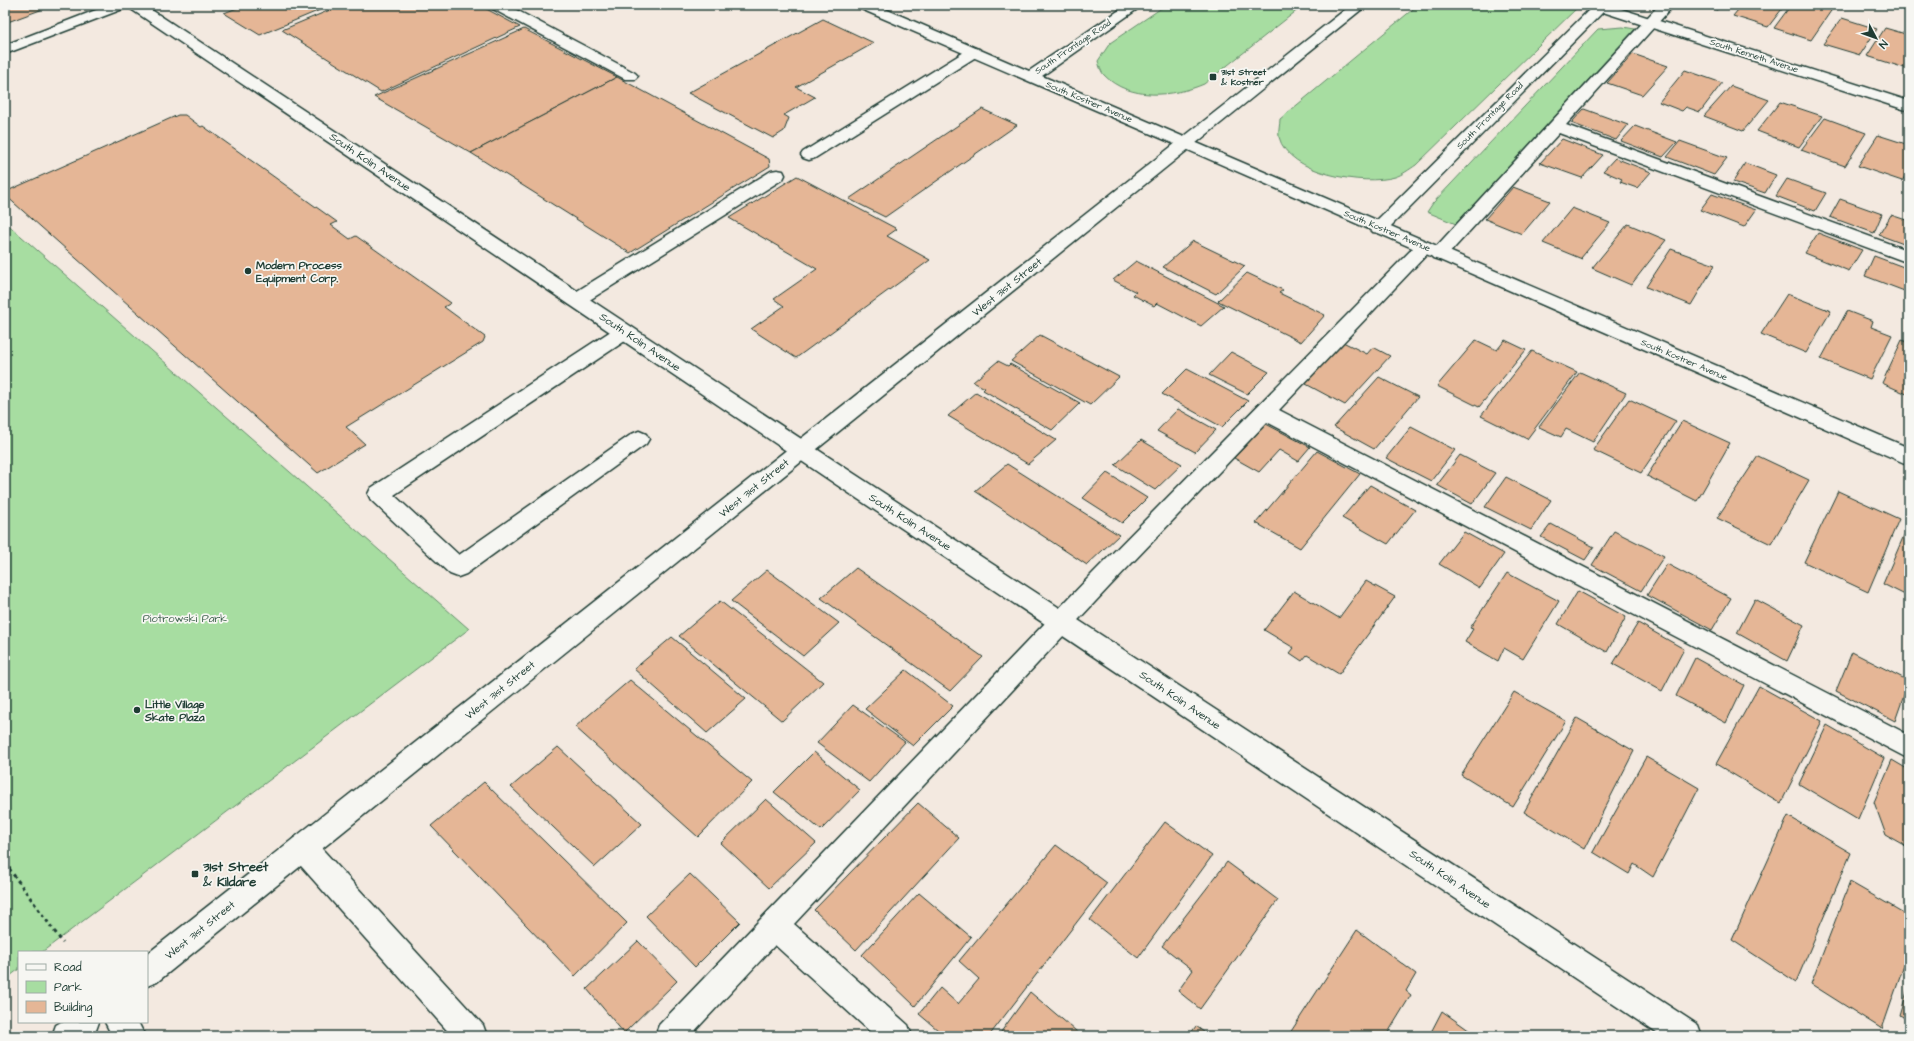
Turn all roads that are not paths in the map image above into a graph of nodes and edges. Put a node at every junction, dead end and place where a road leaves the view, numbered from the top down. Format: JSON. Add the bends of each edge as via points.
{"nodes":[{"id":1,"x":122,"y":5,"type":"edge"},
{"id":2,"x":134,"y":5,"type":"edge"},
{"id":3,"x":496,"y":5,"type":"edge"},
{"id":4,"x":864,"y":5,"type":"edge"},
{"id":5,"x":1136,"y":5,"type":"edge"},
{"id":6,"x":1360,"y":5,"type":"edge"},
{"id":7,"x":1667,"y":5,"type":"edge"},
{"id":8,"x":1601,"y":6,"type":"edge"},
{"id":9,"x":1650,"y":23,"type":"junction"},
{"id":10,"x":5,"y":50,"type":"edge"},
{"id":11,"x":974,"y":52,"type":"junction"},
{"id":12,"x":630,"y":76,"type":"dead end"},
{"id":13,"x":1030,"y":77,"type":"junction"},
{"id":14,"x":1909,"y":106,"type":"edge"},
{"id":15,"x":1555,"y":126,"type":"junction"},
{"id":16,"x":1185,"y":144,"type":"junction"},
{"id":17,"x":809,"y":155,"type":"dead end"},
{"id":18,"x":777,"y":175,"type":"dead end"},
{"id":19,"x":1379,"y":228,"type":"junction"},
{"id":20,"x":1431,"y":250,"type":"junction"},
{"id":21,"x":1909,"y":257,"type":"edge"},
{"id":22,"x":576,"y":300,"type":"junction"},
{"id":23,"x":624,"y":332,"type":"junction"},
{"id":24,"x":1265,"y":412,"type":"junction"},
{"id":25,"x":639,"y":439,"type":"dead end"},
{"id":26,"x":802,"y":450,"type":"junction"},
{"id":27,"x":1909,"y":457,"type":"edge"},
{"id":28,"x":1061,"y":622,"type":"junction"},
{"id":29,"x":1909,"y":748,"type":"edge"},
{"id":30,"x":303,"y":848,"type":"junction"},
{"id":31,"x":775,"y":926,"type":"junction"},
{"id":32,"x":148,"y":971,"type":"edge"},
{"id":33,"x":83,"y":1023,"type":"edge"},
{"id":34,"x":121,"y":1023,"type":"edge"},
{"id":35,"x":67,"y":1036,"type":"edge"},
{"id":36,"x":130,"y":1036,"type":"edge"},
{"id":37,"x":472,"y":1036,"type":"edge"},
{"id":38,"x":670,"y":1036,"type":"edge"},
{"id":39,"x":897,"y":1036,"type":"edge"},
{"id":40,"x":1687,"y":1036,"type":"edge"}],
"edges":[{"from":1,"to":10,"type":"street"},
{"from":2,"to":22,"type":"street","name":"South Kolin Avenue"},
{"from":3,"to":12,"type":"street"},
{"from":4,"to":11,"type":"street","name":"South Kostner Avenue"},
{"from":5,"to":13,"type":"street","name":"South Frontage Road"},
{"from":6,"to":16,"type":"street","name":"West 31st Street"},
{"from":7,"to":9,"type":"street"},
{"from":8,"to":9,"type":"street","name":"South Kenneth Avenue"},
{"from":8,"to":19,"type":"street","name":"South Frontage Road"},
{"from":9,"to":14,"type":"street","name":"South Kenneth Avenue"},
{"from":9,"to":15,"type":"street"},
{"from":11,"to":13,"type":"street","name":"South Kostner Avenue"},
{"from":11,"to":17,"type":"street"},
{"from":13,"to":16,"type":"street","name":"South Kostner Avenue"},
{"from":15,"to":20,"type":"street"},
{"from":15,"to":21,"type":"street"},
{"from":16,"to":19,"type":"street","name":"South Kostner Avenue"},
{"from":16,"to":26,"type":"street","name":"West 31st Street"},
{"from":18,"to":22,"type":"street"},
{"from":19,"to":20,"type":"street","name":"South Kostner Avenue"},
{"from":20,"to":24,"type":"street"},
{"from":20,"to":27,"type":"street","name":"South Kostner Avenue"},
{"from":22,"to":23,"type":"street","name":"South Kolin Avenue"},
{"from":23,"to":25,"type":"street","via":[[379,494],[458,568]]},
{"from":23,"to":26,"type":"street","name":"South Kolin Avenue"},
{"from":24,"to":28,"type":"street"},
{"from":24,"to":29,"type":"street"},
{"from":26,"to":28,"type":"street","name":"South Kolin Avenue"},
{"from":26,"to":30,"type":"street","name":"West 31st Street"},
{"from":28,"to":31,"type":"street"},
{"from":28,"to":40,"type":"street","name":"South Kolin Avenue"},
{"from":30,"to":32,"type":"street","name":"West 31st Street"},
{"from":30,"to":37,"type":"street"},
{"from":31,"to":38,"type":"street"},
{"from":31,"to":39,"type":"street"},
{"from":33,"to":35,"type":"street"},
{"from":34,"to":36,"type":"street"}]}
